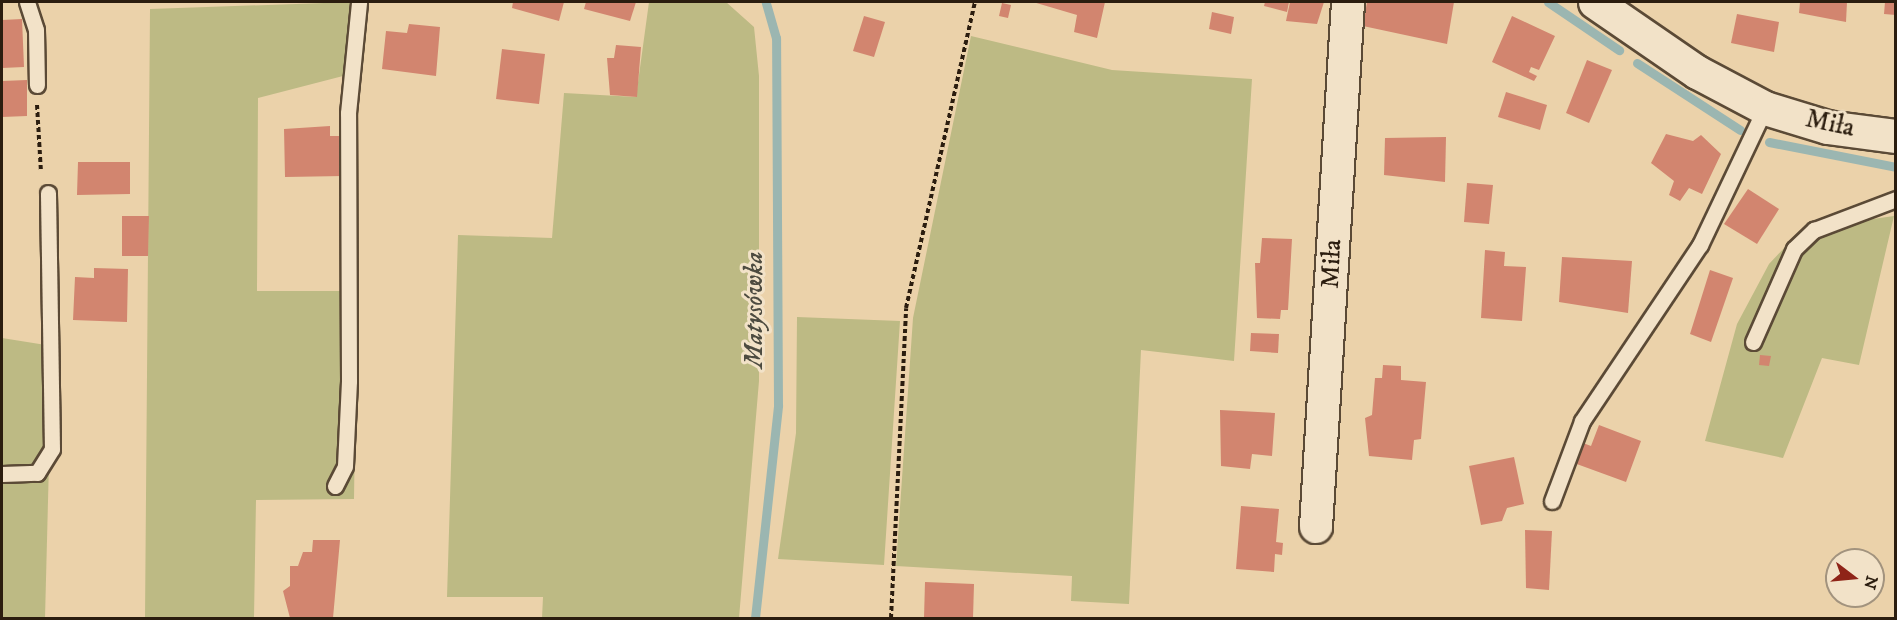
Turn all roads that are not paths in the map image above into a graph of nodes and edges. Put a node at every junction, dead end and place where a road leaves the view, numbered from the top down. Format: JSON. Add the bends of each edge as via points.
{"nodes":[{"id":1,"x":27,"y":2,"type":"edge"},
{"id":2,"x":359,"y":2,"type":"edge"},
{"id":3,"x":1348,"y":2,"type":"edge"},
{"id":4,"x":1595,"y":2,"type":"edge"},
{"id":5,"x":37,"y":86,"type":"road end"},
{"id":6,"x":1765,"y":108,"type":"junction"},
{"id":7,"x":1896,"y":136,"type":"edge"},
{"id":8,"x":48,"y":193,"type":"road end"},
{"id":9,"x":1896,"y":199,"type":"edge"},
{"id":10,"x":1753,"y":342,"type":"dead end"},
{"id":11,"x":2,"y":474,"type":"edge"},
{"id":12,"x":336,"y":486,"type":"dead end"},
{"id":13,"x":1552,"y":501,"type":"dead end"},
{"id":14,"x":1317,"y":527,"type":"dead end"}],
"edges":[{"from":1,"to":5,"type":"lane","via":[[36,30]]},
{"from":2,"to":12,"type":"lane","via":[[348,113],[349,381],[345,466]]},
{"from":3,"to":14,"type":"street","name":"Miła"},
{"from":4,"to":6,"type":"street","name":"Miła","via":[[1696,72]]},
{"from":6,"to":7,"type":"street","name":"Miła","via":[[1827,127]]},
{"from":6,"to":13,"type":"lane","via":[[1700,245],[1582,421]]},
{"from":8,"to":11,"type":"lane","via":[[52,449],[36,473]]},
{"from":9,"to":10,"type":"lane","via":[[1814,230],[1794,249]]}]}
